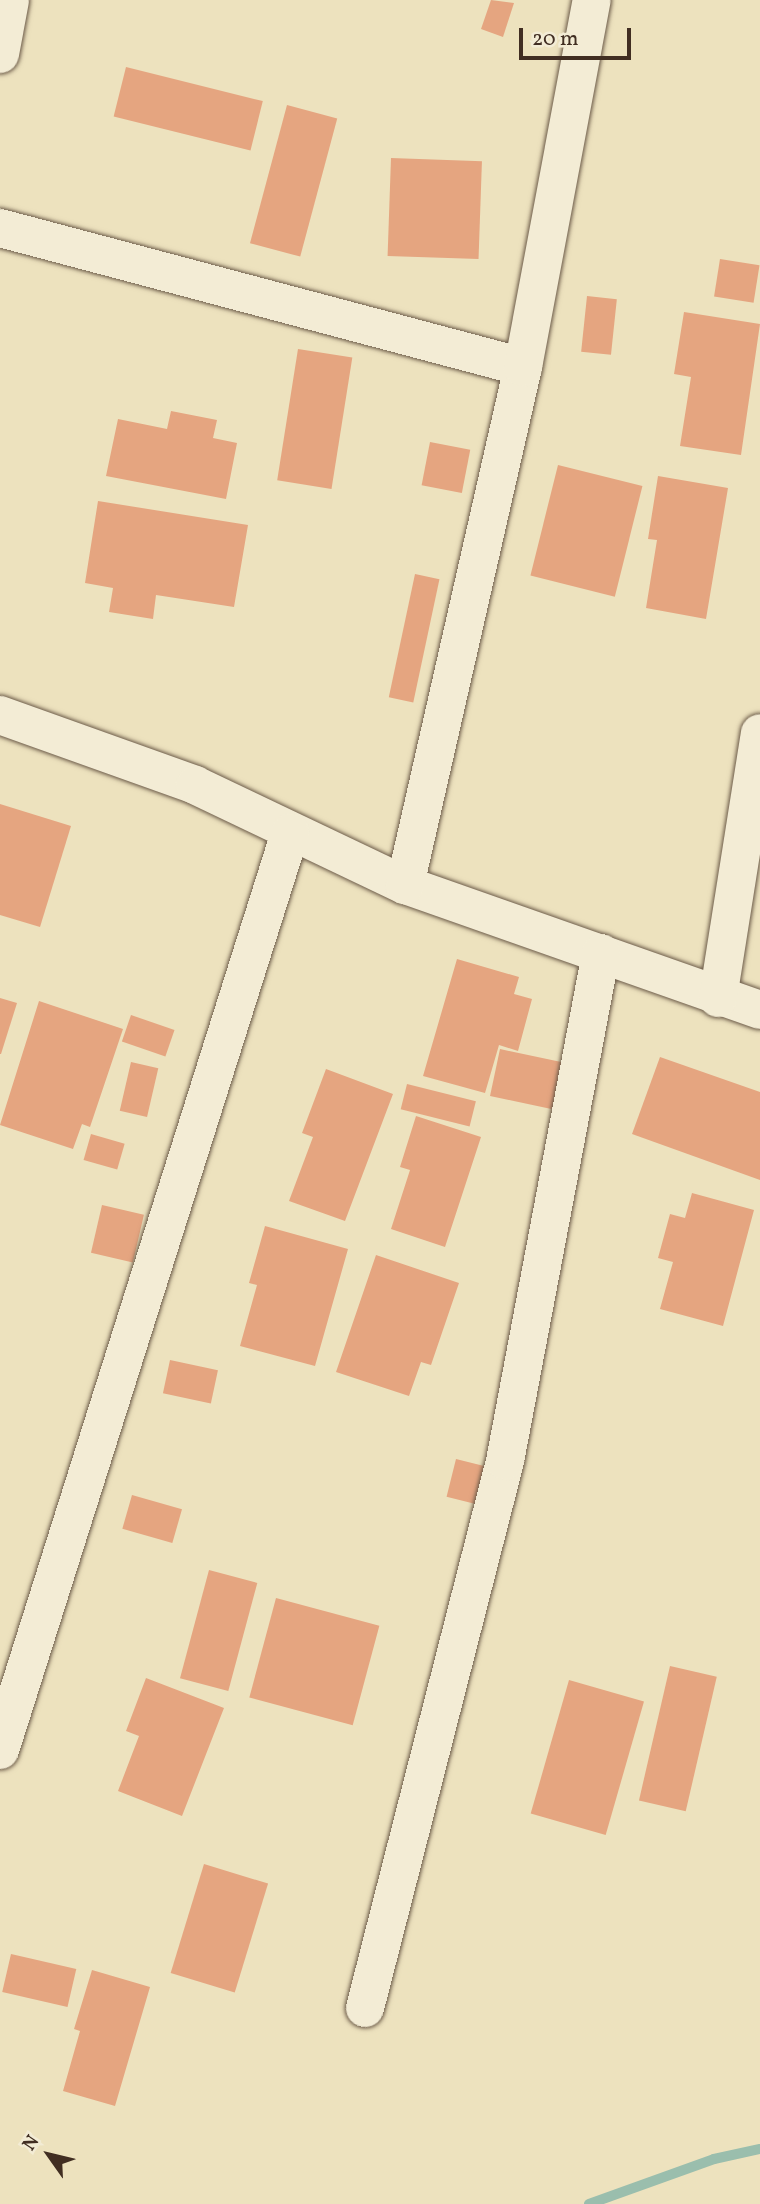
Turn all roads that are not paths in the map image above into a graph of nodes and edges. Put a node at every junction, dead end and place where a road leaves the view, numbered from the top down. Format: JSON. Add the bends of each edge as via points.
{"nodes":[{"id":1,"x":10,"y":0,"type":"edge"},
{"id":2,"x":592,"y":0,"type":"edge"},
{"id":3,"x":0,"y":54,"type":"edge"},
{"id":4,"x":0,"y":228,"type":"edge"},
{"id":5,"x":523,"y":367,"type":"junction"},
{"id":6,"x":0,"y":716,"type":"edge"},
{"id":7,"x":760,"y":733,"type":"edge"},
{"id":8,"x":290,"y":834,"type":"junction"},
{"id":9,"x":405,"y":885,"type":"junction"},
{"id":10,"x":601,"y":953,"type":"junction"},
{"id":11,"x":718,"y":998,"type":"junction"},
{"id":12,"x":760,"y":1010,"type":"edge"},
{"id":13,"x":0,"y":1750,"type":"edge"},
{"id":14,"x":365,"y":2008,"type":"dead end"}],
"edges":[{"from":1,"to":3,"type":"street"},
{"from":2,"to":5,"type":"street"},
{"from":4,"to":5,"type":"street"},
{"from":5,"to":9,"type":"street"},
{"from":6,"to":8,"type":"street","via":[[195,785]]},
{"from":7,"to":11,"type":"street"},
{"from":8,"to":9,"type":"street"},
{"from":8,"to":13,"type":"street"},
{"from":9,"to":10,"type":"street"},
{"from":10,"to":11,"type":"street"},
{"from":10,"to":14,"type":"street","via":[[505,1461]]},
{"from":11,"to":12,"type":"street"}]}
